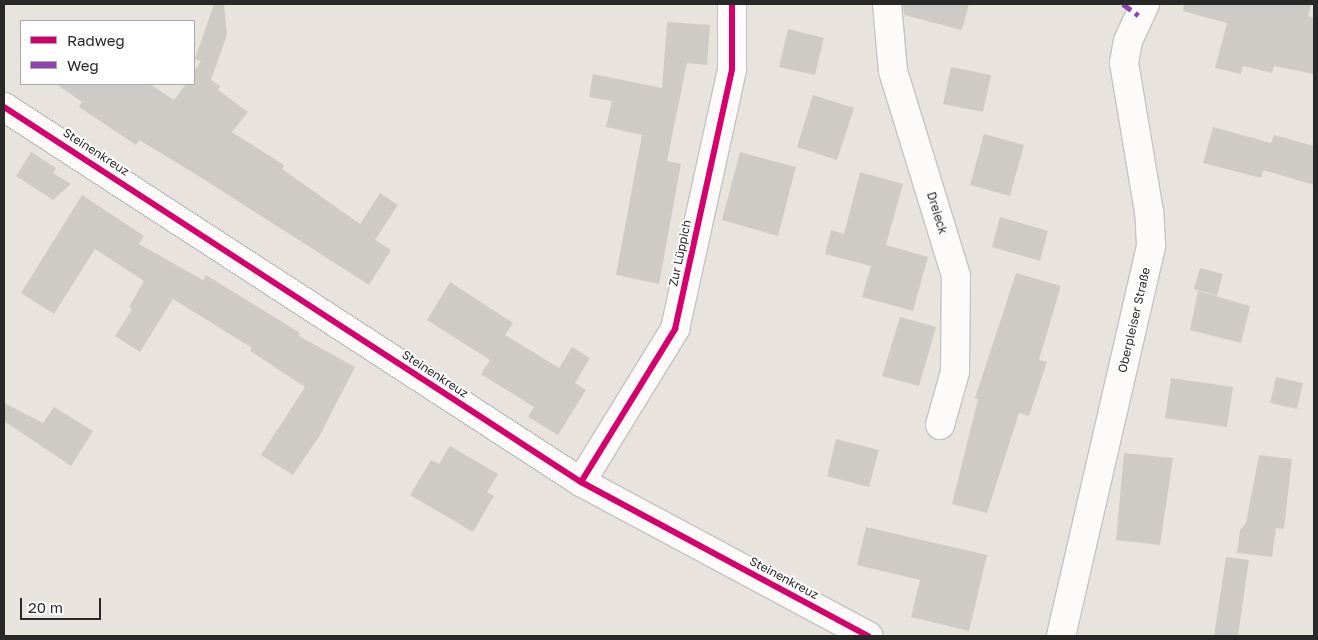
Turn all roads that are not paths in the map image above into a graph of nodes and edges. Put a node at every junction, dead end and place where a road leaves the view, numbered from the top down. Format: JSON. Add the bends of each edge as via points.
{"nodes":[{"id":1,"x":732,"y":4,"type":"edge"},
{"id":2,"x":887,"y":4,"type":"edge"},
{"id":3,"x":1145,"y":4,"type":"edge"},
{"id":4,"x":4,"y":107,"type":"edge"},
{"id":5,"x":940,"y":424,"type":"dead end"},
{"id":6,"x":581,"y":482,"type":"junction"},
{"id":7,"x":868,"y":636,"type":"edge"},
{"id":8,"x":1061,"y":636,"type":"edge"}],
"edges":[{"from":1,"to":6,"type":"street","name":"Zur Lüppich","via":[[732,69],[675,329]]},
{"from":2,"to":5,"type":"street","name":"Dreieck","via":[[893,71],[956,276],[955,372]]},
{"from":3,"to":8,"type":"street","name":"Oberpleiser Straße","via":[[1128,41],[1124,63],[1151,245]]},
{"from":4,"to":6,"type":"street","name":"Steinenkreuz"},
{"from":6,"to":7,"type":"street","name":"Steinenkreuz"}]}
